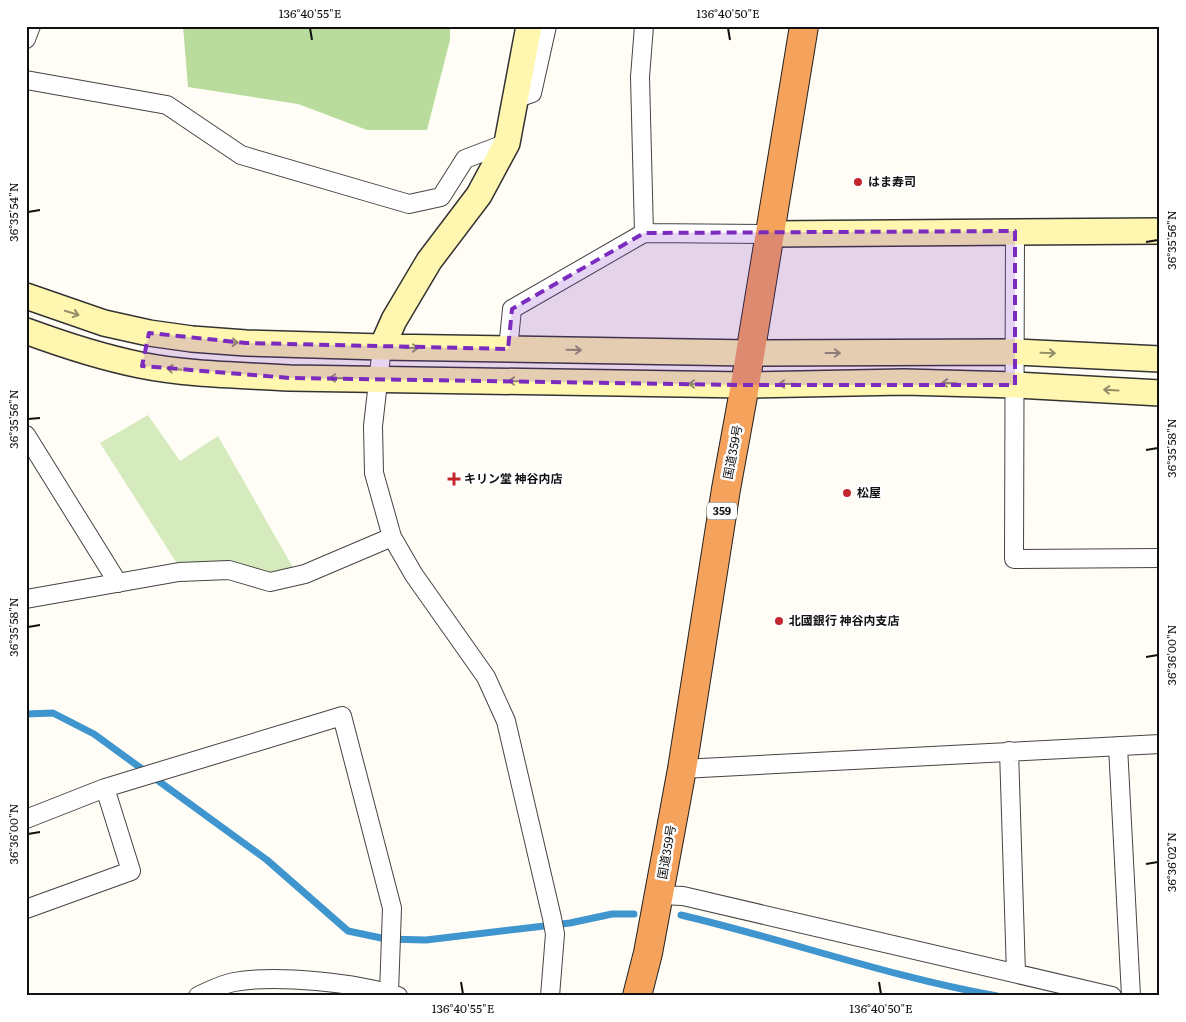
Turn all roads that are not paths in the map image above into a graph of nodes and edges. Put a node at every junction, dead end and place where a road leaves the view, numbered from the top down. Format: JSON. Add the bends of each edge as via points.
{"nodes":[{"id":1,"x":31,"y":26,"type":"edge"},
{"id":2,"x":529,"y":26,"type":"edge"},
{"id":3,"x":547,"y":26,"type":"edge"},
{"id":4,"x":644,"y":26,"type":"edge"},
{"id":5,"x":804,"y":26,"type":"edge"},
{"id":6,"x":26,"y":39,"type":"edge"},
{"id":7,"x":26,"y":80,"type":"edge"},
{"id":8,"x":515,"y":99,"type":"junction"},
{"id":9,"x":508,"y":143,"type":"junction"},
{"id":10,"x":1160,"y":231,"type":"edge"},
{"id":11,"x":1015,"y":232,"type":"junction"},
{"id":12,"x":644,"y":233,"type":"junction"},
{"id":13,"x":770,"y":234,"type":"junction"},
{"id":14,"x":26,"y":296,"type":"edge"},
{"id":15,"x":26,"y":331,"type":"edge"},
{"id":16,"x":149,"y":333,"type":"junction"},
{"id":17,"x":382,"y":347,"type":"junction"},
{"id":18,"x":508,"y":349,"type":"junction"},
{"id":19,"x":1015,"y":352,"type":"junction"},
{"id":20,"x":749,"y":353,"type":"junction"},
{"id":21,"x":1160,"y":359,"type":"edge"},
{"id":22,"x":142,"y":366,"type":"junction"},
{"id":23,"x":378,"y":379,"type":"junction"},
{"id":24,"x":745,"y":385,"type":"junction"},
{"id":25,"x":1015,"y":385,"type":"junction"},
{"id":26,"x":1160,"y":393,"type":"edge"},
{"id":27,"x":26,"y":436,"type":"edge"},
{"id":28,"x":392,"y":537,"type":"junction"},
{"id":29,"x":1160,"y":558,"type":"edge"},
{"id":30,"x":118,"y":583,"type":"junction"},
{"id":31,"x":26,"y":599,"type":"edge"},
{"id":32,"x":1160,"y":744,"type":"edge"},
{"id":33,"x":1118,"y":746,"type":"junction"},
{"id":34,"x":1009,"y":751,"type":"junction"},
{"id":35,"x":682,"y":769,"type":"junction"},
{"id":36,"x":105,"y":788,"type":"junction"},
{"id":37,"x":26,"y":819,"type":"edge"},
{"id":38,"x":659,"y":894,"type":"junction"},
{"id":39,"x":26,"y":909,"type":"edge"},
{"id":40,"x":1016,"y":973,"type":"junction"},
{"id":41,"x":394,"y":994,"type":"edge"},
{"id":42,"x":198,"y":996,"type":"edge"},
{"id":43,"x":550,"y":996,"type":"edge"},
{"id":44,"x":638,"y":996,"type":"edge"},
{"id":45,"x":1112,"y":996,"type":"edge"},
{"id":46,"x":1131,"y":996,"type":"edge"}],
"edges":[{"from":1,"to":6,"type":"street"},
{"from":2,"to":8,"type":"street"},
{"from":3,"to":8,"type":"street","via":[[532,93]]},
{"from":4,"to":12,"type":"street","via":[[640,77]]},
{"from":5,"to":13,"type":"highway","name":"国道359号","number":"359"},
{"from":7,"to":9,"type":"street","via":[[167,105],[241,156],[409,204],[440,197],[465,159]]},
{"from":8,"to":9,"type":"street"},
{"from":9,"to":17,"type":"street","via":[[479,195],[420,275]]},
{"from":10,"to":11,"type":"street"},
{"from":11,"to":13,"type":"street"},
{"from":11,"to":19,"type":"street"},
{"from":12,"to":13,"type":"street"},
{"from":12,"to":18,"type":"street","via":[[512,309]]},
{"from":13,"to":20,"type":"highway","name":"国道359号","number":"359"},
{"from":14,"to":16,"type":"street","one_way":true,"via":[[104,323]]},
{"from":15,"to":22,"type":"street","via":[[82,351]]},
{"from":16,"to":17,"type":"street","one_way":true,"via":[[246,343]]},
{"from":16,"to":22,"type":"street"},
{"from":17,"to":18,"type":"street","one_way":true},
{"from":17,"to":23,"type":"street"},
{"from":18,"to":20,"type":"street","one_way":true},
{"from":20,"to":19,"type":"street","one_way":true},
{"from":19,"to":21,"type":"street","one_way":true},
{"from":19,"to":25,"type":"street"},
{"from":20,"to":24,"type":"highway","name":"国道359号","number":"359"},
{"from":23,"to":22,"type":"street","one_way":true,"via":[[222,374]]},
{"from":24,"to":23,"type":"street","one_way":true},
{"from":23,"to":28,"type":"street","via":[[373,426],[374,473]]},
{"from":25,"to":24,"type":"street","one_way":true,"via":[[904,382]]},
{"from":24,"to":35,"type":"highway","name":"国道359号","number":"359"},
{"from":26,"to":25,"type":"street","one_way":true},
{"from":25,"to":29,"type":"street","via":[[1014,559]]},
{"from":27,"to":30,"type":"street"},
{"from":28,"to":30,"type":"street","via":[[305,574],[270,582],[229,570],[179,572]]},
{"from":28,"to":43,"type":"street","via":[[414,575],[486,677],[506,721],[553,926]]},
{"from":30,"to":31,"type":"street"},
{"from":32,"to":33,"type":"street"},
{"from":33,"to":34,"type":"street"},
{"from":33,"to":46,"type":"street"},
{"from":34,"to":35,"type":"street"},
{"from":34,"to":40,"type":"street"},
{"from":35,"to":38,"type":"highway","name":"国道359号","number":"359"},
{"from":36,"to":37,"type":"street"},
{"from":36,"to":39,"type":"street","via":[[131,871]]},
{"from":36,"to":41,"type":"street","via":[[342,716],[392,908],[390,952]]},
{"from":38,"to":40,"type":"street","via":[[683,896]]},
{"from":38,"to":44,"type":"highway","name":"国道359号","number":"359"},
{"from":40,"to":45,"type":"street"},
{"from":41,"to":42,"type":"street","via":[[378,989],[273,978],[233,982]]}]}
